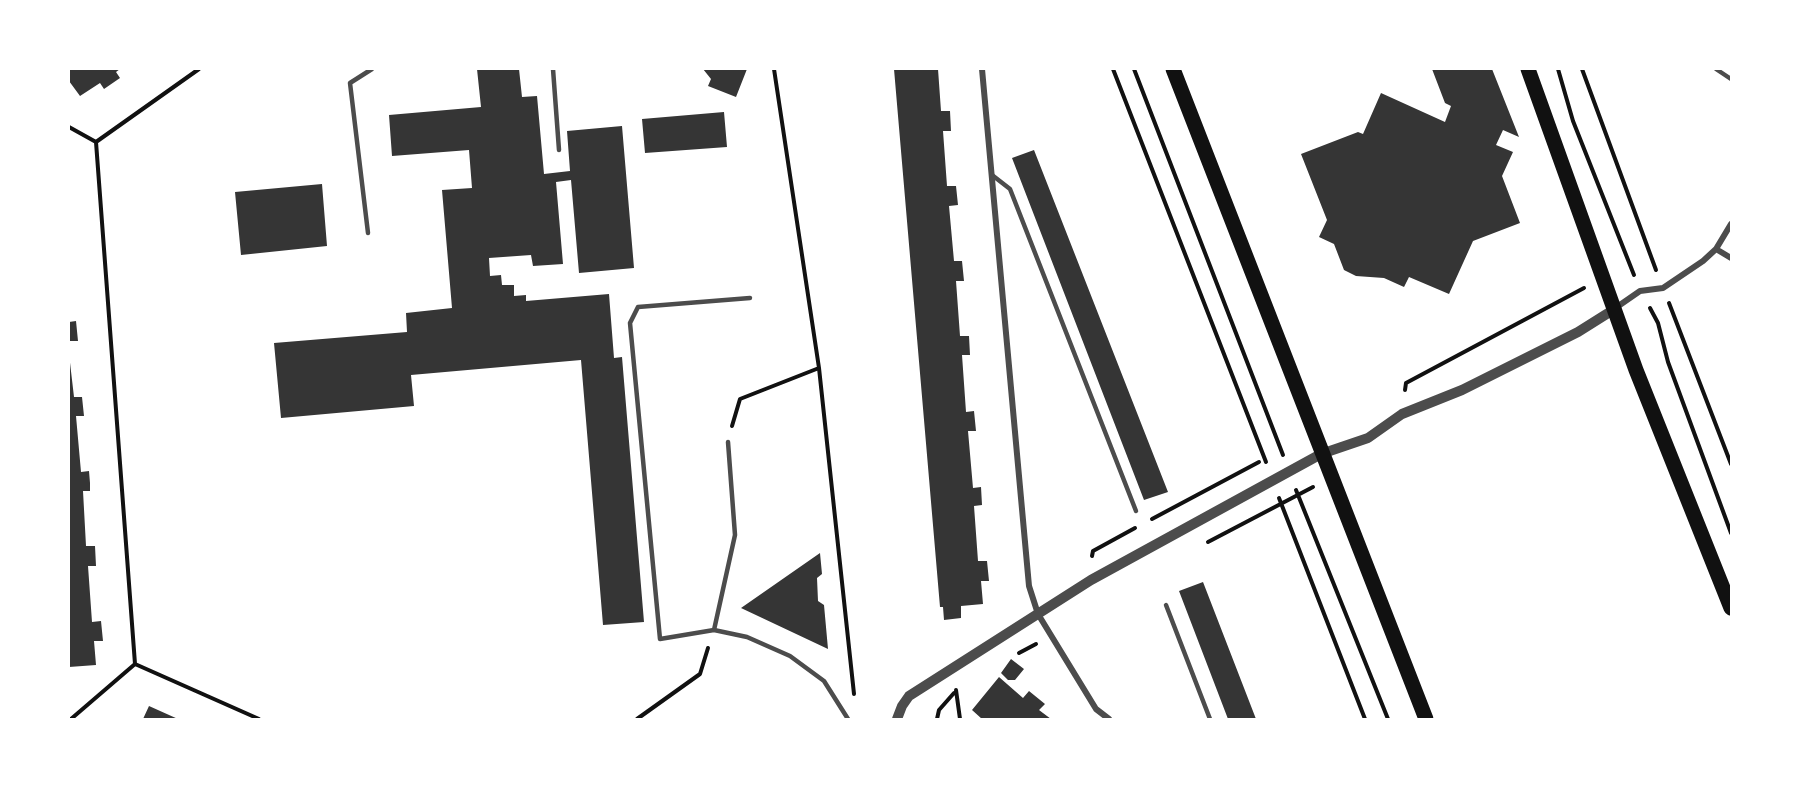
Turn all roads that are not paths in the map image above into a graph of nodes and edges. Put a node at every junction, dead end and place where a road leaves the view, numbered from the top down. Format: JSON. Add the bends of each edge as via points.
{"nodes":[{"id":1,"x":372,"y":69,"type":"edge"},
{"id":2,"x":553,"y":69,"type":"edge"},
{"id":3,"x":982,"y":69,"type":"edge"},
{"id":4,"x":1173,"y":69,"type":"edge"},
{"id":5,"x":1528,"y":69,"type":"edge"},
{"id":6,"x":1716,"y":69,"type":"edge"},
{"id":7,"x":1731,"y":79,"type":"edge"},
{"id":8,"x":559,"y":150,"type":"dead end"},
{"id":9,"x":991,"y":174,"type":"junction"},
{"id":10,"x":1731,"y":224,"type":"edge"},
{"id":11,"x":368,"y":233,"type":"dead end"},
{"id":12,"x":1716,"y":249,"type":"junction"},
{"id":13,"x":1731,"y":258,"type":"edge"},
{"id":14,"x":750,"y":298,"type":"dead end"},
{"id":15,"x":1613,"y":309,"type":"junction"},
{"id":16,"x":728,"y":442,"type":"road end"},
{"id":17,"x":1321,"y":454,"type":"junction"},
{"id":18,"x":1136,"y":511,"type":"dead end"},
{"id":19,"x":1166,"y":605,"type":"dead end"},
{"id":20,"x":1731,"y":608,"type":"edge"},
{"id":21,"x":1038,"y":615,"type":"junction"},
{"id":22,"x":714,"y":630,"type":"junction"},
{"id":23,"x":848,"y":719,"type":"edge"},
{"id":24,"x":897,"y":719,"type":"edge"},
{"id":25,"x":1109,"y":719,"type":"edge"},
{"id":26,"x":1210,"y":719,"type":"edge"},
{"id":27,"x":1426,"y":719,"type":"edge"}],
"edges":[{"from":1,"to":11,"type":"lane","via":[[350,83]]},
{"from":2,"to":8,"type":"lane"},
{"from":3,"to":9,"type":"street"},
{"from":4,"to":17,"type":"main road"},
{"from":5,"to":15,"type":"main road"},
{"from":6,"to":7,"type":"lane"},
{"from":9,"to":18,"type":"lane","via":[[1010,189]]},
{"from":9,"to":21,"type":"street","via":[[1029,586]]},
{"from":10,"to":12,"type":"street"},
{"from":12,"to":13,"type":"street"},
{"from":12,"to":15,"type":"street","via":[[1663,288],[1640,291]]},
{"from":14,"to":22,"type":"lane","via":[[638,307],[630,323],[660,639]]},
{"from":15,"to":17,"type":"street","via":[[1578,332],[1504,369],[1402,414],[1368,438]]},
{"from":15,"to":20,"type":"main road"},
{"from":16,"to":22,"type":"lane","via":[[735,535]]},
{"from":17,"to":21,"type":"street","via":[[1091,580]]},
{"from":17,"to":27,"type":"main road"},
{"from":19,"to":26,"type":"lane"},
{"from":21,"to":24,"type":"street","via":[[909,696]]},
{"from":21,"to":25,"type":"street","via":[[1096,709]]},
{"from":22,"to":23,"type":"lane","via":[[747,637],[790,656],[824,681]]}]}
